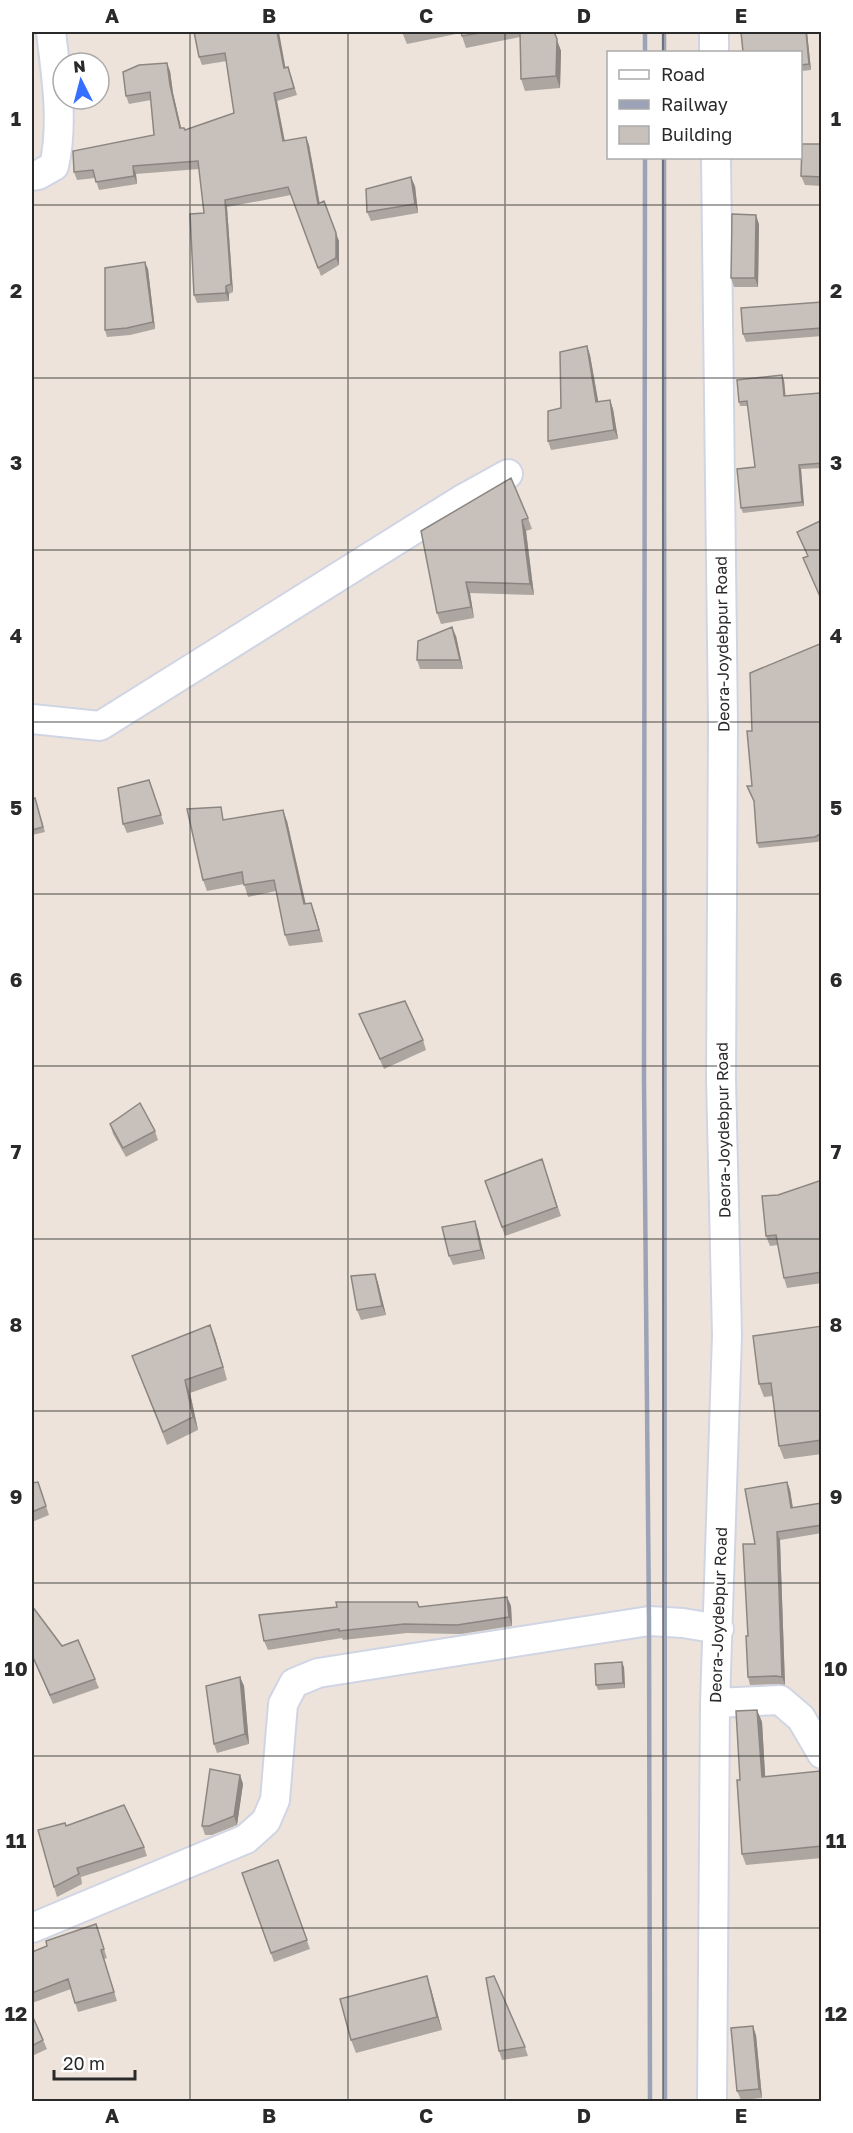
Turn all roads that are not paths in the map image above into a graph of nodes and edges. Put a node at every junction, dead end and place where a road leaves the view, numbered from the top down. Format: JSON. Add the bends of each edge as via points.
{"nodes":[{"id":1,"x":51,"y":32,"type":"edge"},
{"id":2,"x":714,"y":32,"type":"edge"},
{"id":3,"x":714,"y":51,"type":"edge"},
{"id":4,"x":716,"y":159,"type":"edge"},
{"id":5,"x":32,"y":176,"type":"edge"},
{"id":6,"x":508,"y":474,"type":"dead end"},
{"id":7,"x":32,"y":719,"type":"edge"},
{"id":8,"x":719,"y":1629,"type":"junction"},
{"id":9,"x":715,"y":1703,"type":"junction"},
{"id":10,"x":822,"y":1755,"type":"edge"},
{"id":11,"x":32,"y":1928,"type":"edge"},
{"id":12,"x":712,"y":2102,"type":"edge"}],
"edges":[{"from":1,"to":5,"type":"street","via":[[58,145],[54,166]]},
{"from":2,"to":3,"type":"street"},
{"from":4,"to":8,"type":"street","name":"Deora-Joydebpur Road","via":[[723,726],[721,1079],[727,1335]]},
{"from":6,"to":7,"type":"street","via":[[100,726]]},
{"from":8,"to":9,"type":"street","name":"Deora-Joydebpur Road"},
{"from":8,"to":11,"type":"street","via":[[649,1621],[318,1673],[294,1683],[283,1704],[275,1800],[266,1821],[246,1839]]},
{"from":9,"to":10,"type":"street","via":[[780,1700],[801,1718]]},
{"from":9,"to":12,"type":"street","name":"Deora-Joydebpur Road"}]}
